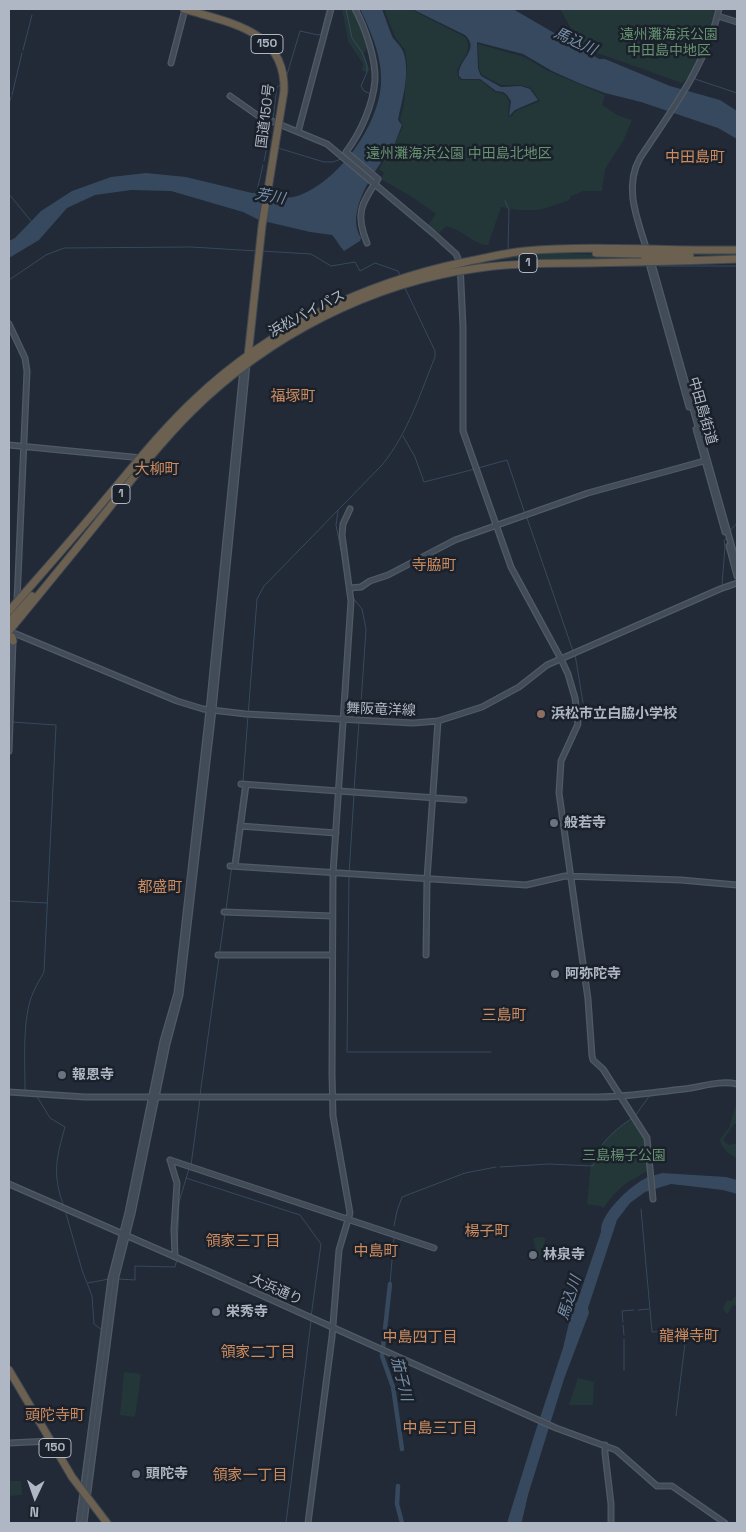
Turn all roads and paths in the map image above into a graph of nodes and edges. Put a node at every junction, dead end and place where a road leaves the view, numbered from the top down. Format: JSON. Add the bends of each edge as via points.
{"nodes":[{"id":1,"x":184,"y":9,"type":"edge"},
{"id":2,"x":330,"y":9,"type":"edge"},
{"id":3,"x":355,"y":9,"type":"edge"},
{"id":4,"x":719,"y":9,"type":"edge"},
{"id":5,"x":718,"y":16,"type":"junction"},
{"id":6,"x":737,"y":22,"type":"edge"},
{"id":7,"x":171,"y":63,"type":"dead end"},
{"id":8,"x":230,"y":96,"type":"dead end"},
{"id":9,"x":279,"y":124,"type":"junction"},
{"id":10,"x":298,"y":132,"type":"junction"},
{"id":11,"x":374,"y":184,"type":"junction"},
{"id":12,"x":367,"y":244,"type":"dead end"},
{"id":13,"x":737,"y":250,"type":"edge"},
{"id":14,"x":648,"y":257,"type":"junction"},
{"id":15,"x":737,"y":259,"type":"edge"},
{"id":16,"x":460,"y":263,"type":"junction"},
{"id":17,"x":460,"y":271,"type":"junction"},
{"id":18,"x":402,"y":282,"type":"junction"},
{"id":19,"x":9,"y":324,"type":"edge"},
{"id":20,"x":246,"y":361,"type":"junction"},
{"id":21,"x":9,"y":445,"type":"edge"},
{"id":22,"x":23,"y":446,"type":"junction"},
{"id":23,"x":140,"y":458,"type":"junction"},
{"id":24,"x":149,"y":459,"type":"junction"},
{"id":25,"x":704,"y":461,"type":"junction"},
{"id":26,"x":350,"y":509,"type":"dead end"},
{"id":27,"x":496,"y":526,"type":"junction"},
{"id":28,"x":737,"y":565,"type":"edge"},
{"id":29,"x":737,"y":576,"type":"edge"},
{"id":30,"x":48,"y":583,"type":"junction"},
{"id":31,"x":737,"y":583,"type":"edge"},
{"id":32,"x":350,"y":588,"type":"junction"},
{"id":33,"x":17,"y":602,"type":"junction"},
{"id":34,"x":9,"y":611,"type":"edge"},
{"id":35,"x":9,"y":622,"type":"edge"},
{"id":36,"x":11,"y":635,"type":"edge"},
{"id":37,"x":561,"y":658,"type":"junction"},
{"id":38,"x":211,"y":710,"type":"junction"},
{"id":39,"x":344,"y":720,"type":"junction"},
{"id":40,"x":438,"y":721,"type":"junction"},
{"id":41,"x":9,"y":751,"type":"edge"},
{"id":42,"x":340,"y":791,"type":"junction"},
{"id":43,"x":433,"y":798,"type":"junction"},
{"id":44,"x":464,"y":800,"type":"dead end"},
{"id":45,"x":240,"y":826,"type":"junction"},
{"id":46,"x":336,"y":833,"type":"junction"},
{"id":47,"x":333,"y":873,"type":"junction"},
{"id":48,"x":571,"y":876,"type":"junction"},
{"id":49,"x":427,"y":879,"type":"junction"},
{"id":50,"x":737,"y":885,"type":"edge"},
{"id":51,"x":224,"y":912,"type":"dead end"},
{"id":52,"x":332,"y":916,"type":"junction"},
{"id":53,"x":218,"y":955,"type":"dead end"},
{"id":54,"x":332,"y":955,"type":"junction"},
{"id":55,"x":426,"y":955,"type":"dead end"},
{"id":56,"x":737,"y":1084,"type":"edge"},
{"id":57,"x":9,"y":1092,"type":"edge"},
{"id":58,"x":154,"y":1097,"type":"junction"},
{"id":59,"x":332,"y":1097,"type":"junction"},
{"id":60,"x":620,"y":1097,"type":"junction"},
{"id":61,"x":9,"y":1184,"type":"edge"},
{"id":62,"x":653,"y":1197,"type":"dead end"},
{"id":63,"x":348,"y":1218,"type":"junction"},
{"id":64,"x":125,"y":1235,"type":"junction"},
{"id":65,"x":434,"y":1248,"type":"dead end"},
{"id":66,"x":175,"y":1257,"type":"junction"},
{"id":67,"x":333,"y":1328,"type":"junction"},
{"id":68,"x":9,"y":1370,"type":"edge"},
{"id":69,"x":51,"y":1441,"type":"junction"},
{"id":70,"x":9,"y":1443,"type":"edge"},
{"id":71,"x":605,"y":1445,"type":"junction"},
{"id":72,"x":86,"y":1494,"type":"junction"},
{"id":73,"x":79,"y":1523,"type":"edge"},
{"id":74,"x":84,"y":1523,"type":"edge"},
{"id":75,"x":107,"y":1523,"type":"edge"},
{"id":76,"x":308,"y":1523,"type":"edge"},
{"id":77,"x":611,"y":1523,"type":"edge"},
{"id":78,"x":726,"y":1523,"type":"edge"}],
"edges":[{"from":1,"to":7,"type":"street"},
{"from":1,"to":9,"type":"highway","name":"国道150号","number":"150","via":[[242,27],[270,47],[278,60],[284,84]]},
{"from":2,"to":10,"type":"street"},
{"from":3,"to":11,"type":"street","via":[[366,36],[375,81],[360,131],[346,152],[378,179]]},
{"from":4,"to":5,"type":"street","name":"中田島街道"},
{"from":5,"to":6,"type":"street"},
{"from":5,"to":14,"type":"street","name":"中田島街道","via":[[705,53],[638,162],[632,180],[632,198]]},
{"from":8,"to":9,"type":"street","via":[[251,112]]},
{"from":9,"to":10,"type":"street"},
{"from":9,"to":20,"type":"highway","name":"国道150号","number":"150","via":[[262,226]]},
{"from":10,"to":11,"type":"street","via":[[327,144]]},
{"from":11,"to":12,"type":"street","via":[[360,218]]},
{"from":11,"to":16,"type":"street","via":[[441,240],[456,254]]},
{"from":13,"to":14,"type":"highway","name":"浜松バイパス","number":"1"},
{"from":14,"to":15,"type":"highway","name":"浜松バイパス","number":"1"},
{"from":14,"to":16,"type":"highway","name":"浜松バイパス","number":"1","via":[[561,249],[509,253]]},
{"from":14,"to":17,"type":"highway","name":"浜松バイパス","number":"1","via":[[509,264]]},
{"from":14,"to":25,"type":"street","name":"中田島街道"},
{"from":14,"to":28,"type":"street","name":"中田島街道"},
{"from":16,"to":17,"type":"street"},
{"from":16,"to":18,"type":"highway","name":"浜松バイパス","number":"1"},
{"from":17,"to":18,"type":"highway","name":"浜松バイパス","number":"1"},
{"from":17,"to":27,"type":"street","via":[[463,431]]},
{"from":18,"to":20,"type":"highway","name":"浜松バイパス","number":"1","via":[[357,294],[324,309]]},
{"from":19,"to":22,"type":"street","via":[[26,365]]},
{"from":20,"to":23,"type":"highway","name":"浜松バイパス","number":"1","via":[[194,400]]},
{"from":20,"to":24,"type":"highway","name":"浜松バイパス","number":"1","via":[[168,436]]},
{"from":20,"to":38,"type":"street"},
{"from":21,"to":22,"type":"street"},
{"from":22,"to":23,"type":"street"},
{"from":22,"to":33,"type":"street"},
{"from":23,"to":24,"type":"street"},
{"from":23,"to":33,"type":"highway","name":"浜松バイパス","number":"1"},
{"from":24,"to":30,"type":"highway","name":"浜松バイパス","number":"1"},
{"from":25,"to":27,"type":"street","via":[[588,493]]},
{"from":25,"to":29,"type":"street","name":"中田島街道"},
{"from":26,"to":32,"type":"street","via":[[342,536]]},
{"from":27,"to":32,"type":"street","via":[[455,540],[361,587]]},
{"from":27,"to":37,"type":"street","via":[[511,567]]},
{"from":30,"to":35,"type":"highway","number":"1"},
{"from":30,"to":36,"type":"highway","name":"浜松バイパス","number":"1"},
{"from":31,"to":37,"type":"street","name":"舞阪竜洋線"},
{"from":32,"to":39,"type":"street"},
{"from":33,"to":34,"type":"highway","name":"浜松バイパス","number":"1"},
{"from":36,"to":38,"type":"street","name":"舞阪竜洋線","via":[[177,701]]},
{"from":36,"to":41,"type":"street"},
{"from":37,"to":40,"type":"street","name":"舞阪竜洋線","via":[[498,700]]},
{"from":37,"to":48,"type":"street","via":[[573,688],[578,717],[576,730],[561,761],[559,777]]},
{"from":38,"to":39,"type":"street","name":"舞阪竜洋線"},
{"from":38,"to":58,"type":"street","via":[[180,995]]},
{"from":39,"to":40,"type":"street","name":"舞阪竜洋線"},
{"from":39,"to":42,"type":"street"},
{"from":40,"to":43,"type":"street"},
{"from":42,"to":43,"type":"street"},
{"from":42,"to":45,"type":"street","via":[[243,784]]},
{"from":42,"to":46,"type":"street"},
{"from":43,"to":44,"type":"street"},
{"from":43,"to":49,"type":"street"},
{"from":45,"to":46,"type":"street"},
{"from":45,"to":47,"type":"street","via":[[232,866]]},
{"from":46,"to":47,"type":"street"},
{"from":47,"to":49,"type":"street"},
{"from":47,"to":52,"type":"street"},
{"from":48,"to":49,"type":"street","via":[[526,886]]},
{"from":48,"to":50,"type":"street"},
{"from":48,"to":60,"type":"street","via":[[588,999],[592,1056]]},
{"from":49,"to":55,"type":"street"},
{"from":51,"to":52,"type":"street"},
{"from":52,"to":54,"type":"street"},
{"from":53,"to":54,"type":"street"},
{"from":54,"to":59,"type":"street"},
{"from":56,"to":60,"type":"street","via":[[725,1082]]},
{"from":57,"to":58,"type":"street"},
{"from":58,"to":59,"type":"street"},
{"from":58,"to":64,"type":"street"},
{"from":59,"to":60,"type":"street"},
{"from":59,"to":63,"type":"street","via":[[350,1213]]},
{"from":60,"to":62,"type":"street","via":[[647,1138]]},
{"from":61,"to":64,"type":"street","name":"大浜通り"},
{"from":63,"to":65,"type":"street"},
{"from":63,"to":66,"type":"street","via":[[170,1160],[177,1183]]},
{"from":63,"to":67,"type":"street","via":[[339,1250]]},
{"from":64,"to":66,"type":"street","name":"大浜通り"},
{"from":64,"to":72,"type":"street","via":[[111,1278]]},
{"from":66,"to":67,"type":"street","name":"大浜通り"},
{"from":67,"to":71,"type":"street","name":"大浜通り","via":[[533,1418]]},
{"from":67,"to":76,"type":"street"},
{"from":68,"to":69,"type":"highway","number":"150"},
{"from":69,"to":70,"type":"street"},
{"from":69,"to":72,"type":"highway","number":"150"},
{"from":71,"to":77,"type":"street"},
{"from":71,"to":78,"type":"street","via":[[617,1450],[657,1486],[673,1486]]},
{"from":72,"to":73,"type":"street"},
{"from":72,"to":74,"type":"street"},
{"from":72,"to":75,"type":"highway","number":"150"}]}
